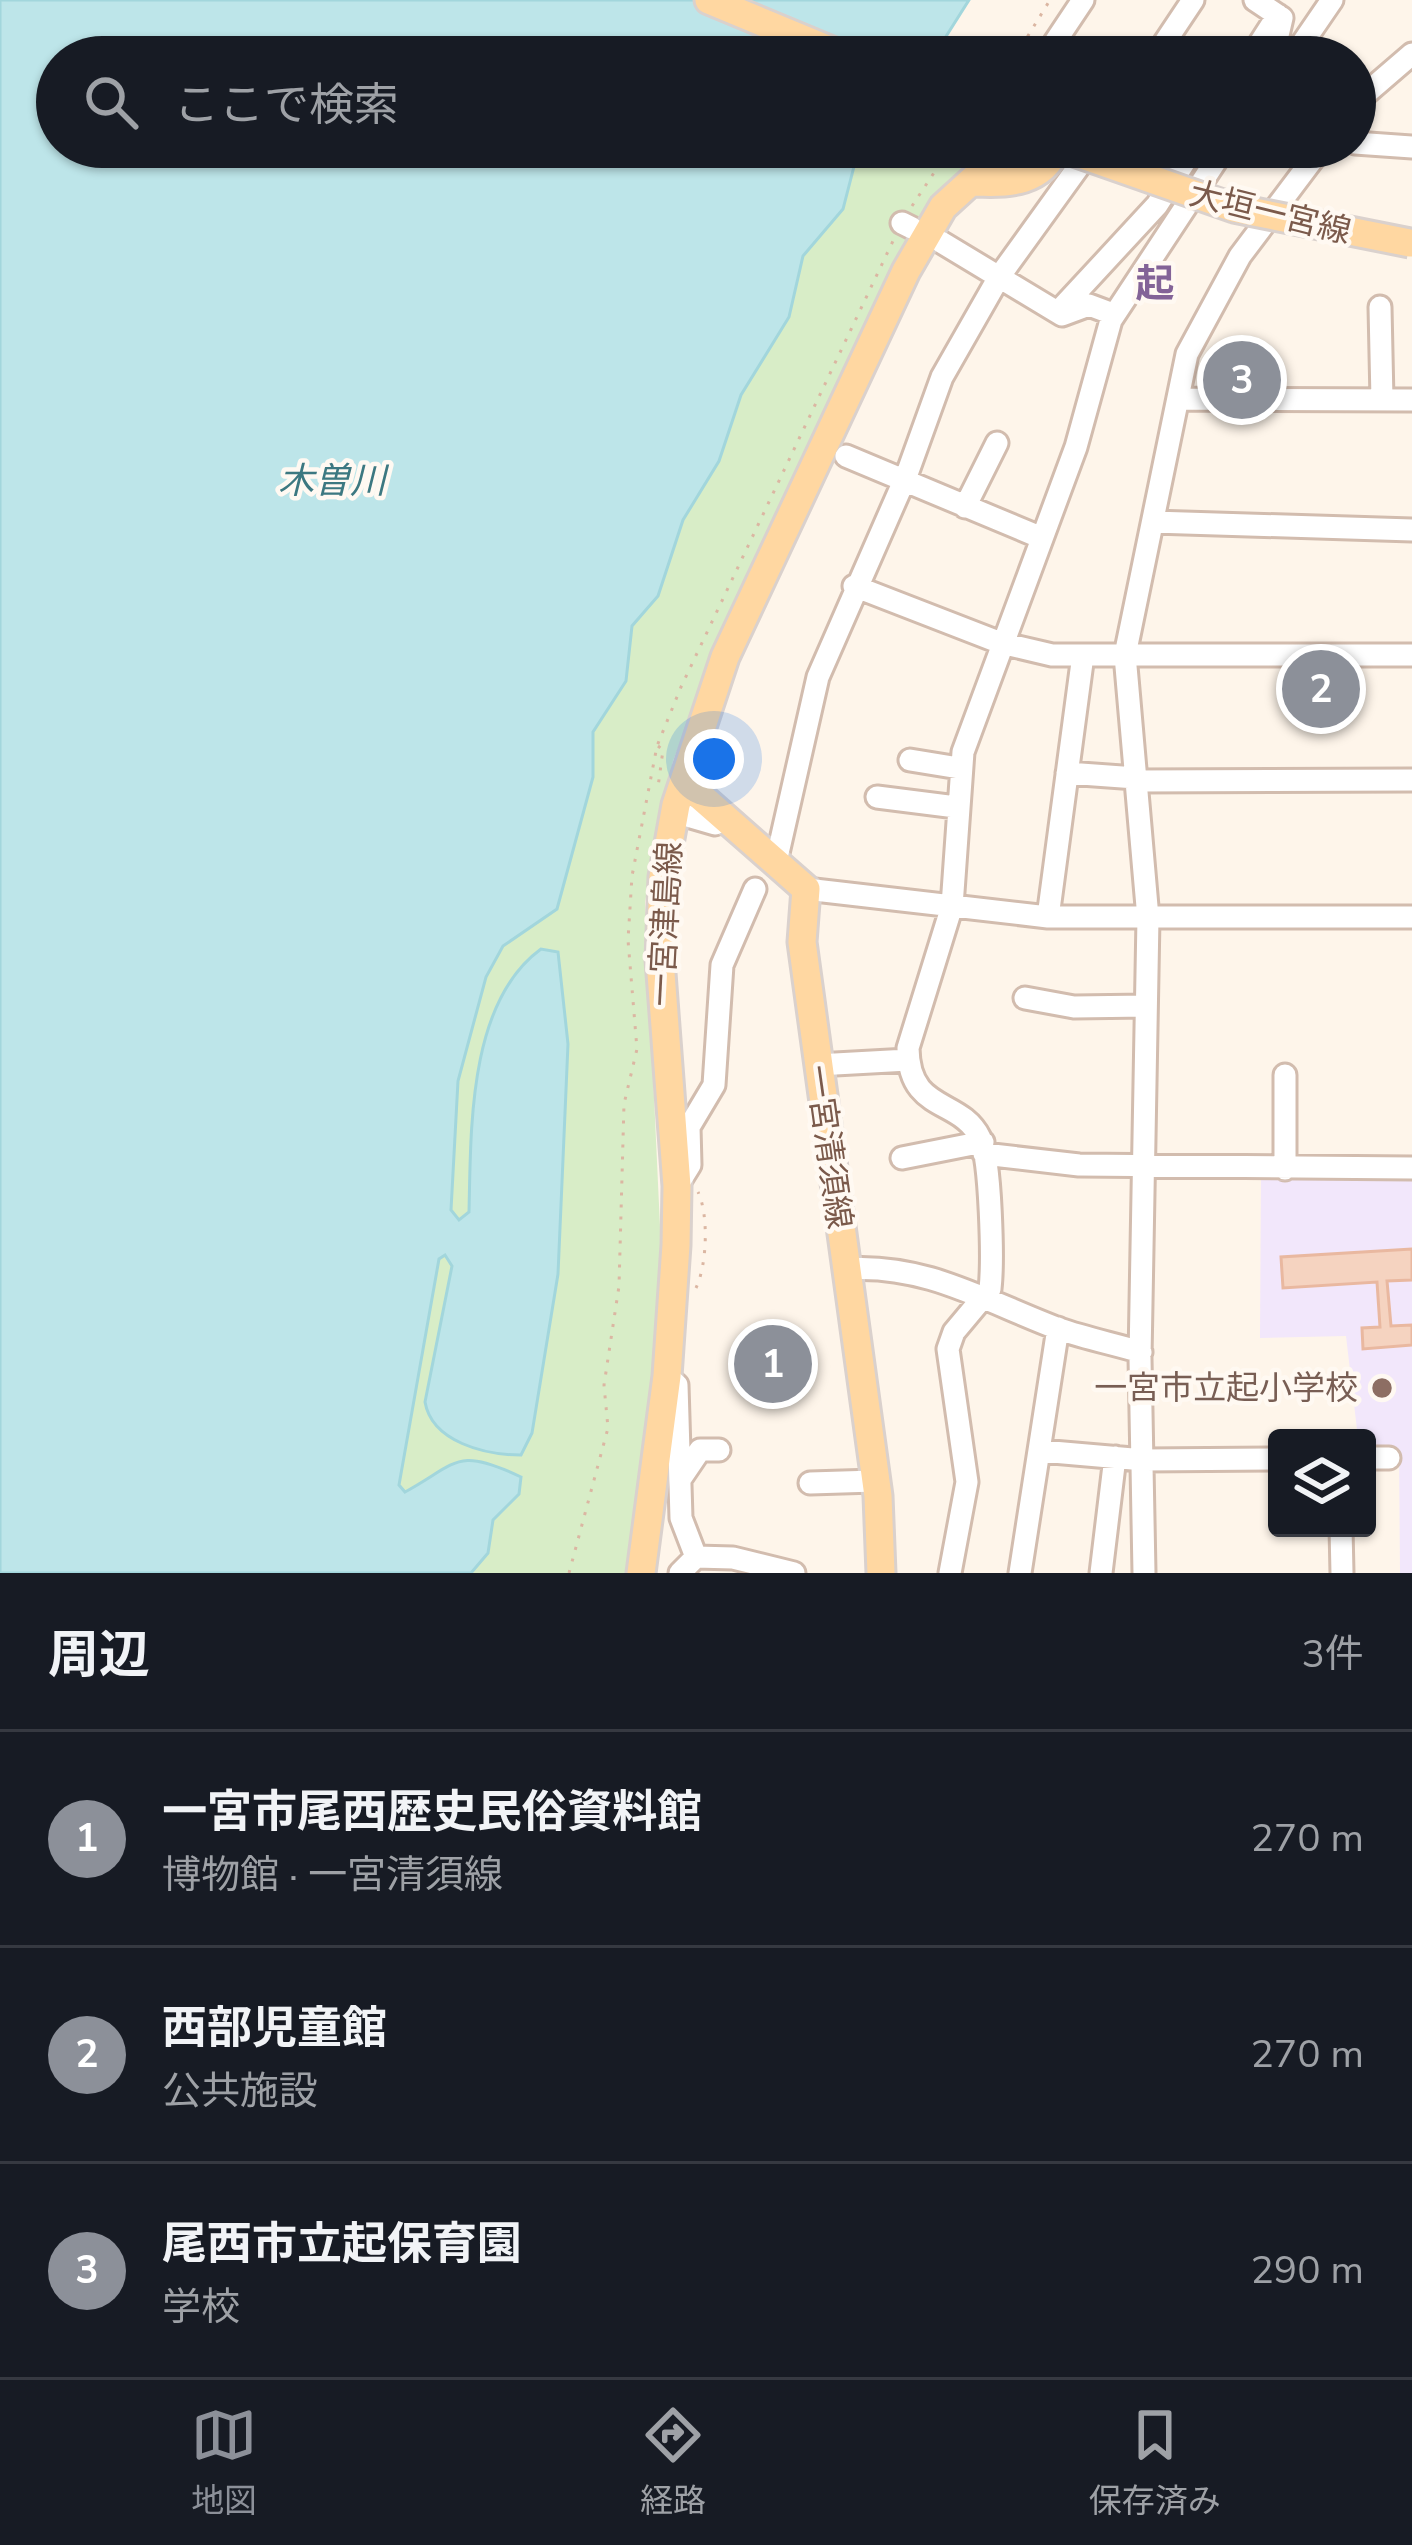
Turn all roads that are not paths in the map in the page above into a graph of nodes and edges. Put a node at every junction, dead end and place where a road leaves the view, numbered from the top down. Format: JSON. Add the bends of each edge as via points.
{"nodes":[{"id":1,"x":709,"y":0,"type":"edge"},
{"id":2,"x":1083,"y":0,"type":"edge"},
{"id":3,"x":1193,"y":0,"type":"edge"},
{"id":4,"x":1332,"y":0,"type":"edge"},
{"id":5,"x":1263,"y":4,"type":"edge"},
{"id":6,"x":796,"y":36,"type":"edge"},
{"id":7,"x":1059,"y":36,"type":"edge"},
{"id":8,"x":1169,"y":36,"type":"edge"},
{"id":9,"x":1256,"y":36,"type":"edge"},
{"id":10,"x":1278,"y":36,"type":"edge"},
{"id":11,"x":1307,"y":36,"type":"edge"},
{"id":12,"x":1412,"y":53,"type":"edge"},
{"id":13,"x":1376,"y":85,"type":"edge"},
{"id":14,"x":1376,"y":144,"type":"edge"},
{"id":15,"x":1412,"y":147,"type":"edge"},
{"id":16,"x":989,"y":168,"type":"edge"},
{"id":17,"x":1042,"y":168,"type":"edge"},
{"id":18,"x":1061,"y":168,"type":"edge"},
{"id":19,"x":1126,"y":168,"type":"edge"},
{"id":20,"x":1181,"y":168,"type":"edge"},
{"id":21,"x":1211,"y":168,"type":"edge"},
{"id":22,"x":1306,"y":168,"type":"edge"},
{"id":23,"x":976,"y":182,"type":"junction"},
{"id":24,"x":1127,"y":238,"type":"junction"},
{"id":25,"x":941,"y":242,"type":"dead end"},
{"id":26,"x":1411,"y":243,"type":"edge"},
{"id":27,"x":1139,"y":272,"type":"junction"},
{"id":28,"x":999,"y":277,"type":"junction"},
{"id":29,"x":1380,"y":307,"type":"dead end"},
{"id":30,"x":1058,"y":312,"type":"junction"},
{"id":31,"x":1113,"y":314,"type":"junction"},
{"id":32,"x":1181,"y":399,"type":"junction"},
{"id":33,"x":1382,"y":400,"type":"junction"},
{"id":34,"x":1412,"y":400,"type":"edge"},
{"id":35,"x":997,"y":443,"type":"dead end"},
{"id":36,"x":846,"y":456,"type":"dead end"},
{"id":37,"x":904,"y":480,"type":"junction"},
{"id":38,"x":965,"y":507,"type":"junction"},
{"id":39,"x":1154,"y":522,"type":"junction"},
{"id":40,"x":1412,"y":530,"type":"edge"},
{"id":41,"x":1042,"y":538,"type":"junction"},
{"id":42,"x":854,"y":586,"type":"junction"},
{"id":43,"x":1000,"y":644,"type":"junction"},
{"id":44,"x":1083,"y":655,"type":"junction"},
{"id":45,"x":1125,"y":655,"type":"junction"},
{"id":46,"x":1412,"y":655,"type":"edge"},
{"id":47,"x":910,"y":760,"type":"dead end"},
{"id":48,"x":959,"y":768,"type":"junction"},
{"id":49,"x":689,"y":770,"type":"junction"},
{"id":50,"x":1067,"y":773,"type":"junction"},
{"id":51,"x":1137,"y":780,"type":"junction"},
{"id":52,"x":1412,"y":780,"type":"edge"},
{"id":53,"x":877,"y":796,"type":"dead end"},
{"id":54,"x":956,"y":807,"type":"junction"},
{"id":55,"x":684,"y":815,"type":"dead end"},
{"id":56,"x":724,"y":819,"type":"junction"},
{"id":57,"x":776,"y":862,"type":"junction"},
{"id":58,"x":755,"y":889,"type":"dead end"},
{"id":59,"x":806,"y":889,"type":"junction"},
{"id":60,"x":952,"y":906,"type":"junction"},
{"id":61,"x":1048,"y":917,"type":"junction"},
{"id":62,"x":1412,"y":917,"type":"edge"},
{"id":63,"x":1148,"y":918,"type":"junction"},
{"id":64,"x":1025,"y":998,"type":"dead end"},
{"id":65,"x":1146,"y":1006,"type":"junction"},
{"id":66,"x":908,"y":1060,"type":"junction"},
{"id":67,"x":817,"y":1065,"type":"junction"},
{"id":68,"x":1285,"y":1075,"type":"dead end"},
{"id":69,"x":984,"y":1148,"type":"junction"},
{"id":70,"x":902,"y":1158,"type":"dead end"},
{"id":71,"x":1145,"y":1165,"type":"junction"},
{"id":72,"x":1412,"y":1168,"type":"edge"},
{"id":73,"x":1286,"y":1169,"type":"junction"},
{"id":74,"x":676,"y":1186,"type":"junction"},
{"id":75,"x":846,"y":1269,"type":"junction"},
{"id":76,"x":988,"y":1297,"type":"junction"},
{"id":77,"x":1058,"y":1328,"type":"junction"},
{"id":78,"x":1141,"y":1352,"type":"junction"},
{"id":79,"x":668,"y":1376,"type":"junction"},
{"id":80,"x":719,"y":1450,"type":"dead end"},
{"id":81,"x":1041,"y":1451,"type":"junction"},
{"id":82,"x":1115,"y":1456,"type":"junction"},
{"id":83,"x":1268,"y":1459,"type":"edge"},
{"id":84,"x":1144,"y":1460,"type":"junction"},
{"id":85,"x":679,"y":1481,"type":"junction"},
{"id":86,"x":875,"y":1481,"type":"junction"},
{"id":87,"x":810,"y":1484,"type":"dead end"},
{"id":88,"x":1342,"y":1537,"type":"edge"},
{"id":89,"x":688,"y":1565,"type":"edge"},
{"id":90,"x":641,"y":1573,"type":"edge"},
{"id":91,"x":794,"y":1573,"type":"edge"},
{"id":92,"x":881,"y":1573,"type":"edge"},
{"id":93,"x":950,"y":1573,"type":"edge"},
{"id":94,"x":1020,"y":1573,"type":"edge"},
{"id":95,"x":1100,"y":1573,"type":"edge"},
{"id":96,"x":1144,"y":1573,"type":"edge"},
{"id":97,"x":1342,"y":1573,"type":"edge"}],
"edges":[{"from":1,"to":6,"type":"main road"},
{"from":2,"to":7,"type":"street"},
{"from":3,"to":8,"type":"street"},
{"from":4,"to":11,"type":"street"},
{"from":5,"to":9,"type":"street"},
{"from":5,"to":10,"type":"street","via":[[1282,18]]},
{"from":12,"to":13,"type":"street"},
{"from":14,"to":15,"type":"street"},
{"from":16,"to":23,"type":"main road","name":"一宮津島線"},
{"from":17,"to":23,"type":"main road","via":[[1024,180]]},
{"from":18,"to":28,"type":"street"},
{"from":19,"to":26,"type":"main road","name":"大垣一宮線","bridge":true,"via":[[1234,208]]},
{"from":20,"to":24,"type":"street"},
{"from":21,"to":27,"type":"street"},
{"from":22,"to":32,"type":"street","via":[[1204,319],[1187,354]]},
{"from":23,"to":49,"type":"main road","name":"一宮津島線","via":[[943,207],[906,271],[724,656]]},
{"from":24,"to":27,"type":"street"},
{"from":24,"to":30,"type":"street"},
{"from":25,"to":28,"type":"street"},
{"from":27,"to":31,"type":"street"},
{"from":28,"to":30,"type":"street"},
{"from":28,"to":37,"type":"street","via":[[942,377]]},
{"from":29,"to":33,"type":"street"},
{"from":30,"to":31,"type":"street","via":[[1088,305]]},
{"from":31,"to":41,"type":"street"},
{"from":32,"to":33,"type":"street"},
{"from":32,"to":39,"type":"street"},
{"from":33,"to":34,"type":"street"},
{"from":35,"to":38,"type":"street"},
{"from":36,"to":37,"type":"street"},
{"from":37,"to":38,"type":"street"},
{"from":37,"to":42,"type":"street"},
{"from":38,"to":41,"type":"street"},
{"from":39,"to":40,"type":"street"},
{"from":39,"to":45,"type":"street"},
{"from":41,"to":43,"type":"street"},
{"from":42,"to":43,"type":"street"},
{"from":42,"to":57,"type":"street","via":[[818,677]]},
{"from":43,"to":44,"type":"street"},
{"from":43,"to":48,"type":"street"},
{"from":44,"to":45,"type":"street"},
{"from":44,"to":50,"type":"street"},
{"from":45,"to":46,"type":"street"},
{"from":45,"to":51,"type":"street"},
{"from":47,"to":48,"type":"street"},
{"from":48,"to":54,"type":"street"},
{"from":49,"to":56,"type":"main road","via":[[699,795]]},
{"from":49,"to":74,"type":"main road","name":"一宮津島線","via":[[663,877],[660,960]]},
{"from":50,"to":51,"type":"street"},
{"from":50,"to":61,"type":"street"},
{"from":51,"to":52,"type":"street"},
{"from":51,"to":63,"type":"street"},
{"from":53,"to":54,"type":"street"},
{"from":54,"to":60,"type":"street"},
{"from":55,"to":56,"type":"street"},
{"from":56,"to":57,"type":"main road"},
{"from":57,"to":59,"type":"main road"},
{"from":58,"to":74,"type":"street","via":[[722,965],[713,1085],[689,1127],[690,1165]]},
{"from":59,"to":60,"type":"street"},
{"from":59,"to":67,"type":"main road","name":"一宮清須線","via":[[802,942]]},
{"from":60,"to":61,"type":"street"},
{"from":60,"to":66,"type":"street"},
{"from":61,"to":63,"type":"street"},
{"from":62,"to":63,"type":"street"},
{"from":63,"to":65,"type":"street"},
{"from":64,"to":65,"type":"street"},
{"from":65,"to":71,"type":"street"},
{"from":66,"to":67,"type":"street"},
{"from":66,"to":69,"type":"street","via":[[927,1100],[962,1120]]},
{"from":67,"to":75,"type":"main road","name":"一宮清須線"},
{"from":68,"to":73,"type":"street"},
{"from":69,"to":70,"type":"street"},
{"from":69,"to":71,"type":"street"},
{"from":69,"to":76,"type":"street"},
{"from":71,"to":73,"type":"street"},
{"from":71,"to":78,"type":"street"},
{"from":72,"to":73,"type":"street"},
{"from":74,"to":79,"type":"main road","name":"一宮津島線"},
{"from":75,"to":76,"type":"street","via":[[887,1266]]},
{"from":75,"to":86,"type":"main road","name":"一宮清須線"},
{"from":76,"to":77,"type":"street"},
{"from":76,"to":93,"type":"street","via":[[948,1348],[968,1482]]},
{"from":77,"to":78,"type":"street"},
{"from":77,"to":81,"type":"street"},
{"from":78,"to":84,"type":"street"},
{"from":79,"to":85,"type":"street","via":[[677,1385]]},
{"from":79,"to":90,"type":"main road","name":"一宮津島線"},
{"from":80,"to":85,"type":"street","via":[[700,1450]]},
{"from":81,"to":82,"type":"street"},
{"from":81,"to":94,"type":"street"},
{"from":82,"to":84,"type":"street"},
{"from":82,"to":95,"type":"street"},
{"from":83,"to":84,"type":"street"},
{"from":84,"to":96,"type":"street"},
{"from":85,"to":89,"type":"street"},
{"from":86,"to":87,"type":"street"},
{"from":86,"to":92,"type":"main road","name":"一宮清須線"},
{"from":88,"to":97,"type":"street"},
{"from":89,"to":91,"type":"street","via":[[733,1558]]}]}
